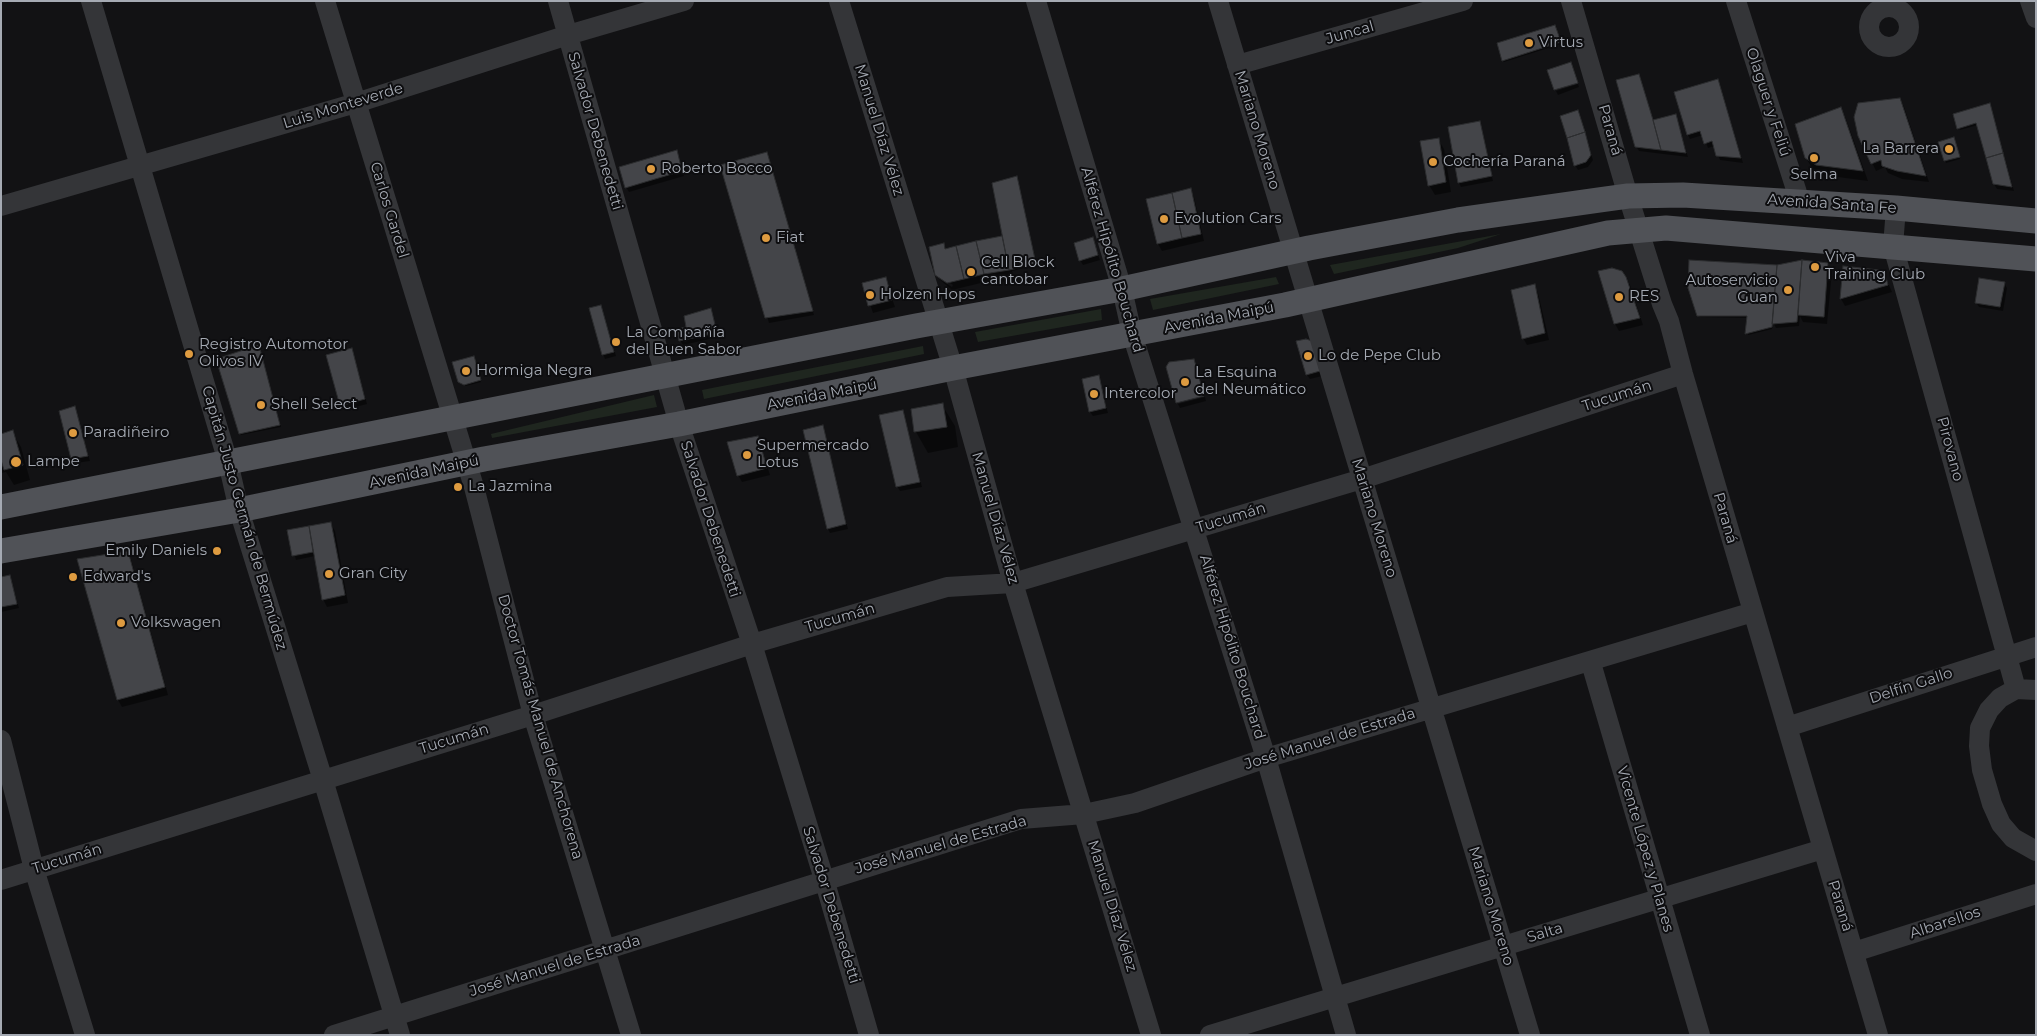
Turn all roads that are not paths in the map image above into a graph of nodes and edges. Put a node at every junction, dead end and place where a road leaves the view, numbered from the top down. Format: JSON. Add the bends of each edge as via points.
{"nodes":[{"id":1,"x":91,"y":1,"type":"edge"},
{"id":2,"x":325,"y":1,"type":"edge"},
{"id":3,"x":558,"y":1,"type":"edge"},
{"id":4,"x":684,"y":1,"type":"edge"},
{"id":5,"x":839,"y":1,"type":"edge"},
{"id":6,"x":1036,"y":1,"type":"edge"},
{"id":7,"x":1218,"y":1,"type":"edge"},
{"id":8,"x":1463,"y":1,"type":"edge"},
{"id":9,"x":1571,"y":1,"type":"edge"},
{"id":10,"x":1736,"y":1,"type":"edge"},
{"id":11,"x":2030,"y":1,"type":"edge"},
{"id":12,"x":2036,"y":18,"type":"edge"},
{"id":13,"x":568,"y":35,"type":"junction"},
{"id":14,"x":1237,"y":65,"type":"junction"},
{"id":15,"x":356,"y":103,"type":"junction"},
{"id":16,"x":140,"y":166,"type":"junction"},
{"id":17,"x":1628,"y":196,"type":"junction"},
{"id":18,"x":1800,"y":202,"type":"junction"},
{"id":19,"x":1,"y":206,"type":"edge"},
{"id":20,"x":1896,"y":208,"type":"junction"},
{"id":21,"x":2036,"y":221,"type":"edge"},
{"id":22,"x":1640,"y":229,"type":"junction"},
{"id":23,"x":1893,"y":246,"type":"junction"},
{"id":24,"x":1294,"y":251,"type":"junction"},
{"id":25,"x":2036,"y":259,"type":"edge"},
{"id":26,"x":1122,"y":289,"type":"junction"},
{"id":27,"x":1308,"y":301,"type":"junction"},
{"id":28,"x":938,"y":322,"type":"junction"},
{"id":29,"x":1132,"y":334,"type":"junction"},
{"id":30,"x":953,"y":368,"type":"junction"},
{"id":31,"x":1683,"y":374,"type":"junction"},
{"id":32,"x":666,"y":376,"type":"junction"},
{"id":33,"x":453,"y":419,"type":"junction"},
{"id":34,"x":679,"y":424,"type":"junction"},
{"id":35,"x":228,"y":462,"type":"junction"},
{"id":36,"x":467,"y":463,"type":"junction"},
{"id":37,"x":1362,"y":478,"type":"junction"},
{"id":38,"x":1,"y":507,"type":"edge"},
{"id":39,"x":239,"y":510,"type":"junction"},
{"id":40,"x":1195,"y":529,"type":"junction"},
{"id":41,"x":1,"y":551,"type":"edge"},
{"id":42,"x":1013,"y":583,"type":"junction"},
{"id":43,"x":1753,"y":612,"type":"junction"},
{"id":44,"x":752,"y":644,"type":"junction"},
{"id":45,"x":2036,"y":647,"type":"edge"},
{"id":46,"x":2007,"y":655,"type":"junction"},
{"id":47,"x":1591,"y":662,"type":"junction"},
{"id":48,"x":2026,"y":689,"type":"edge"},
{"id":49,"x":1431,"y":709,"type":"junction"},
{"id":50,"x":533,"y":715,"type":"junction"},
{"id":51,"x":1787,"y":727,"type":"junction"},
{"id":52,"x":1,"y":740,"type":"edge"},
{"id":53,"x":1266,"y":758,"type":"junction"},
{"id":54,"x":323,"y":780,"type":"junction"},
{"id":55,"x":1084,"y":814,"type":"junction"},
{"id":56,"x":1823,"y":849,"type":"junction"},
{"id":57,"x":2036,"y":851,"type":"edge"},
{"id":58,"x":34,"y":870,"type":"junction"},
{"id":59,"x":824,"y":879,"type":"junction"},
{"id":60,"x":1,"y":880,"type":"edge"},
{"id":61,"x":2036,"y":894,"type":"edge"},
{"id":62,"x":1660,"y":898,"type":"junction"},
{"id":63,"x":1503,"y":946,"type":"junction"},
{"id":64,"x":606,"y":951,"type":"junction"},
{"id":65,"x":1854,"y":952,"type":"junction"},
{"id":66,"x":1335,"y":997,"type":"junction"},
{"id":67,"x":397,"y":1025,"type":"edge"},
{"id":68,"x":84,"y":1035,"type":"edge"},
{"id":69,"x":334,"y":1035,"type":"edge"},
{"id":70,"x":631,"y":1035,"type":"edge"},
{"id":71,"x":870,"y":1035,"type":"edge"},
{"id":72,"x":1151,"y":1035,"type":"edge"},
{"id":73,"x":1210,"y":1035,"type":"edge"},
{"id":74,"x":1346,"y":1035,"type":"edge"},
{"id":75,"x":1530,"y":1035,"type":"edge"},
{"id":76,"x":1700,"y":1035,"type":"edge"},
{"id":77,"x":1878,"y":1035,"type":"edge"}],
"edges":[{"from":1,"to":16,"type":"street","name":"Capitán Justo Germán de Bermúdez"},
{"from":2,"to":15,"type":"street","name":"Carlos Gardel"},
{"from":3,"to":13,"type":"street","name":"Salvador Debenedetti"},
{"from":4,"to":13,"type":"street","name":"Luis Monteverde"},
{"from":5,"to":28,"type":"street","name":"Manuel Díaz Vélez"},
{"from":6,"to":26,"type":"street","name":"Alférez Hipólito Bouchard"},
{"from":7,"to":14,"type":"street","name":"Mariano Moreno"},
{"from":8,"to":14,"type":"street","name":"Juncal"},
{"from":9,"to":17,"type":"street","name":"Paraná"},
{"from":10,"to":18,"type":"street","name":"Olaguer y Feliú"},
{"from":11,"to":12,"type":"street"},
{"from":13,"to":15,"type":"street","name":"Luis Monteverde"},
{"from":13,"to":32,"type":"street","name":"Salvador Debenedetti"},
{"from":14,"to":24,"type":"street","name":"Mariano Moreno"},
{"from":15,"to":16,"type":"street","name":"Luis Monteverde"},
{"from":15,"to":33,"type":"street","name":"Carlos Gardel"},
{"from":16,"to":19,"type":"street","name":"Luis Monteverde"},
{"from":16,"to":35,"type":"street","name":"Capitán Justo Germán de Bermúdez"},
{"from":17,"to":18,"type":"main road","name":"Avenida Santa Fe","via":[[1683,194]]},
{"from":17,"to":22,"type":"street","name":"Paraná"},
{"from":17,"to":24,"type":"main road","via":[[1458,220]]},
{"from":18,"to":20,"type":"main road","name":"Avenida Santa Fe"},
{"from":20,"to":21,"type":"main road","name":"Avenida Santa Fe"},
{"from":20,"to":23,"type":"street","name":"Pirovano"},
{"from":22,"to":23,"type":"main road","via":[[1666,228]]},
{"from":22,"to":27,"type":"main road","name":"Avenida Maipú","via":[[1586,237]]},
{"from":22,"to":31,"type":"street","name":"Paraná"},
{"from":23,"to":25,"type":"main road"},
{"from":23,"to":46,"type":"street","name":"Pirovano"},
{"from":24,"to":26,"type":"main road"},
{"from":24,"to":27,"type":"street","name":"Mariano Moreno"},
{"from":26,"to":28,"type":"main road"},
{"from":26,"to":29,"type":"street","name":"Alférez Hipólito Bouchard"},
{"from":27,"to":29,"type":"main road","name":"Avenida Maipú"},
{"from":27,"to":37,"type":"street","name":"Mariano Moreno"},
{"from":28,"to":30,"type":"street","name":"Manuel Díaz Vélez"},
{"from":28,"to":32,"type":"main road"},
{"from":29,"to":30,"type":"main road","name":"Avenida Maipú"},
{"from":29,"to":40,"type":"street","name":"Alférez Hipólito Bouchard"},
{"from":30,"to":34,"type":"main road","name":"Avenida Maipú"},
{"from":30,"to":42,"type":"street","name":"Manuel Díaz Vélez"},
{"from":31,"to":37,"type":"street","name":"Tucumán"},
{"from":31,"to":43,"type":"street","name":"Paraná"},
{"from":32,"to":33,"type":"main road"},
{"from":32,"to":34,"type":"street","name":"Salvador Debenedetti"},
{"from":33,"to":35,"type":"main road"},
{"from":33,"to":36,"type":"street","name":"Doctor Tomás Manuel de Anchorena"},
{"from":34,"to":36,"type":"main road","name":"Avenida Maipú"},
{"from":34,"to":44,"type":"street","name":"Salvador Debenedetti"},
{"from":35,"to":38,"type":"main road"},
{"from":35,"to":39,"type":"street","name":"Capitán Justo Germán de Bermúdez"},
{"from":36,"to":39,"type":"main road","name":"Avenida Maipú"},
{"from":36,"to":50,"type":"street","name":"Doctor Tomás Manuel de Anchorena"},
{"from":37,"to":40,"type":"street","name":"Tucumán"},
{"from":37,"to":49,"type":"street","name":"Mariano Moreno"},
{"from":39,"to":41,"type":"main road","name":"Avenida Maipú"},
{"from":39,"to":54,"type":"street","name":"Capitán Justo Germán de Bermúdez"},
{"from":40,"to":42,"type":"street","name":"Tucumán"},
{"from":40,"to":53,"type":"street","name":"Alférez Hipólito Bouchard"},
{"from":42,"to":44,"type":"street","name":"Tucumán","via":[[947,587]]},
{"from":42,"to":55,"type":"street","name":"Manuel Díaz Vélez"},
{"from":43,"to":47,"type":"street","name":"José Manuel de Estrada"},
{"from":43,"to":51,"type":"street","name":"Paraná"},
{"from":44,"to":50,"type":"street","name":"Tucumán"},
{"from":44,"to":59,"type":"street","name":"Salvador Debenedetti"},
{"from":45,"to":46,"type":"street","name":"Delfín Gallo"},
{"from":46,"to":48,"type":"street","name":"Pirovano"},
{"from":46,"to":51,"type":"street","name":"Delfín Gallo"},
{"from":47,"to":49,"type":"street","name":"José Manuel de Estrada"},
{"from":47,"to":62,"type":"street","name":"Vicente López y Planes"},
{"from":48,"to":57,"type":"street","name":"Pirovano","via":[[2000,698],[1989,710],[1980,728],[1979,746],[1992,804],[2002,824],[2013,838]]},
{"from":49,"to":53,"type":"street","name":"José Manuel de Estrada"},
{"from":49,"to":63,"type":"street","name":"Mariano Moreno"},
{"from":50,"to":54,"type":"street","name":"Tucumán"},
{"from":50,"to":64,"type":"street","name":"Doctor Tomás Manuel de Anchorena"},
{"from":51,"to":56,"type":"street","name":"Paraná"},
{"from":52,"to":58,"type":"street"},
{"from":53,"to":55,"type":"street","name":"José Manuel de Estrada","via":[[1135,803]]},
{"from":53,"to":66,"type":"street","name":"Alférez Hipólito Bouchard"},
{"from":54,"to":58,"type":"street","name":"Tucumán"},
{"from":54,"to":67,"type":"street","name":"Capitán Justo Germán de Bermúdez"},
{"from":55,"to":59,"type":"street","name":"José Manuel de Estrada","via":[[1021,819]]},
{"from":55,"to":72,"type":"street","name":"Manuel Díaz Vélez"},
{"from":56,"to":62,"type":"street","name":"Salta"},
{"from":56,"to":65,"type":"street","name":"Paraná"},
{"from":58,"to":60,"type":"street","name":"Tucumán"},
{"from":58,"to":68,"type":"street"},
{"from":59,"to":64,"type":"street","name":"José Manuel de Estrada"},
{"from":59,"to":71,"type":"street","name":"Salvador Debenedetti"},
{"from":61,"to":65,"type":"street","name":"Albarellos"},
{"from":62,"to":63,"type":"street","name":"Salta"},
{"from":62,"to":76,"type":"street","name":"Vicente López y Planes"},
{"from":63,"to":66,"type":"street","name":"Salta"},
{"from":63,"to":75,"type":"street","name":"Mariano Moreno"},
{"from":64,"to":67,"type":"street","name":"José Manuel de Estrada"},
{"from":64,"to":70,"type":"street","name":"Doctor Tomás Manuel de Anchorena"},
{"from":65,"to":77,"type":"street","name":"Paraná"},
{"from":66,"to":73,"type":"street","name":"Salta"},
{"from":66,"to":74,"type":"street","name":"Alférez Hipólito Bouchard"},
{"from":67,"to":69,"type":"street","name":"José Manuel de Estrada"}]}
